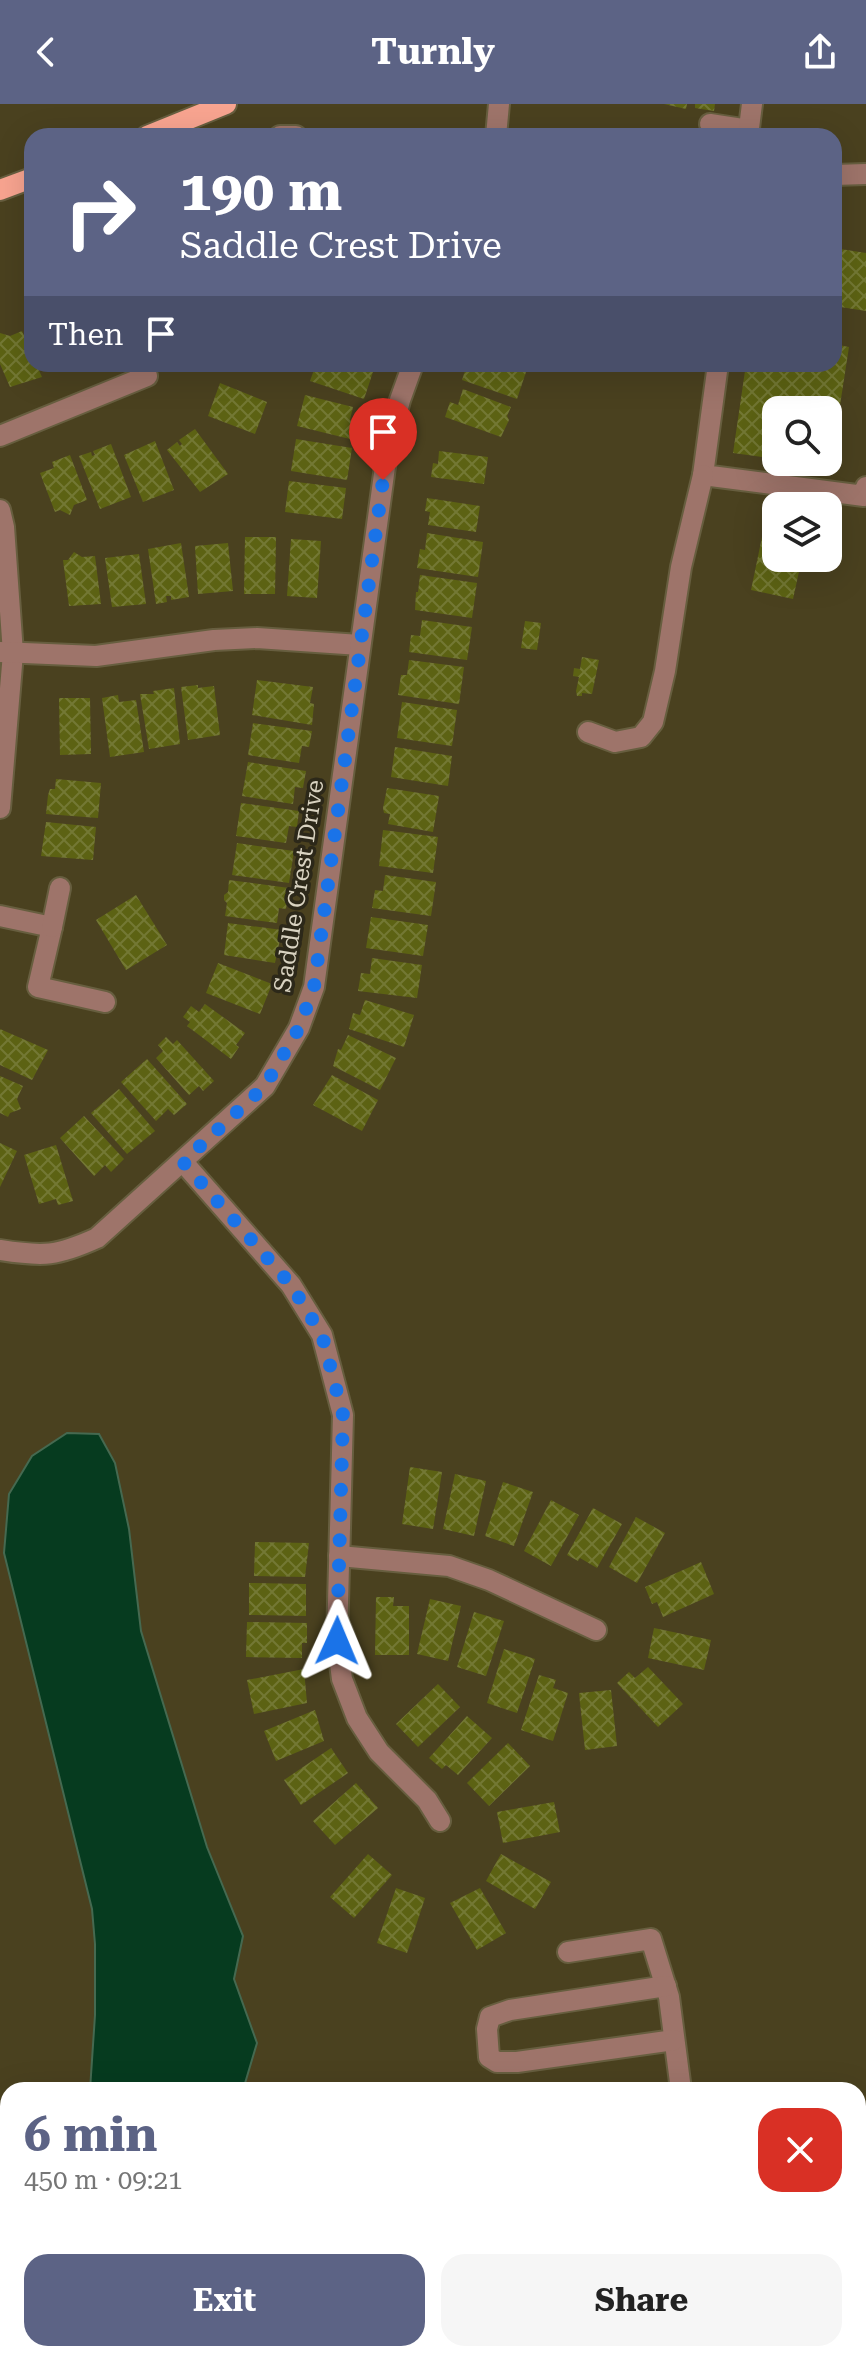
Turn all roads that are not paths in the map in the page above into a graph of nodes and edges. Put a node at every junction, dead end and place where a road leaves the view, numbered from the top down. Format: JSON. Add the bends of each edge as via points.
{"nodes":[{"id":1,"x":226,"y":104,"type":"edge"},
{"id":2,"x":499,"y":104,"type":"edge"},
{"id":3,"x":752,"y":104,"type":"edge"},
{"id":4,"x":710,"y":124,"type":"dead end"},
{"id":5,"x":169,"y":128,"type":"edge"},
{"id":6,"x":497,"y":128,"type":"edge"},
{"id":7,"x":727,"y":128,"type":"edge"},
{"id":8,"x":749,"y":128,"type":"edge"},
{"id":9,"x":866,"y":174,"type":"edge"},
{"id":10,"x":842,"y":175,"type":"edge"},
{"id":11,"x":24,"y":181,"type":"edge"},
{"id":12,"x":0,"y":190,"type":"edge"},
{"id":13,"x":410,"y":372,"type":"edge"},
{"id":14,"x":717,"y":372,"type":"edge"},
{"id":15,"x":147,"y":376,"type":"dead end"},
{"id":16,"x":0,"y":436,"type":"edge"},
{"id":17,"x":703,"y":475,"type":"junction"},
{"id":18,"x":866,"y":487,"type":"edge"},
{"id":19,"x":0,"y":510,"type":"edge"},
{"id":20,"x":360,"y":645,"type":"junction"},
{"id":21,"x":7,"y":652,"type":"edge"},
{"id":22,"x":588,"y":732,"type":"dead end"},
{"id":23,"x":0,"y":808,"type":"edge"},
{"id":24,"x":60,"y":888,"type":"dead end"},
{"id":25,"x":0,"y":916,"type":"edge"},
{"id":26,"x":52,"y":927,"type":"junction"},
{"id":27,"x":105,"y":1002,"type":"dead end"},
{"id":28,"x":183,"y":1162,"type":"junction"},
{"id":29,"x":0,"y":1250,"type":"edge"},
{"id":30,"x":339,"y":1556,"type":"junction"},
{"id":31,"x":596,"y":1630,"type":"dead end"},
{"id":32,"x":440,"y":1821,"type":"dead end"},
{"id":33,"x":568,"y":1952,"type":"dead end"},
{"id":34,"x":666,"y":1986,"type":"junction"},
{"id":35,"x":674,"y":2040,"type":"junction"},
{"id":36,"x":680,"y":2082,"type":"edge"}],
"edges":[{"from":1,"to":5,"type":"main road"},
{"from":2,"to":6,"type":"street"},
{"from":3,"to":8,"type":"street"},
{"from":4,"to":7,"type":"street"},
{"from":9,"to":10,"type":"street"},
{"from":11,"to":12,"type":"main road"},
{"from":13,"to":20,"type":"street","name":"Saddle Crest Drive","via":[[387,452]]},
{"from":14,"to":17,"type":"street"},
{"from":15,"to":16,"type":"street"},
{"from":17,"to":18,"type":"street","via":[[864,496]]},
{"from":17,"to":22,"type":"street","via":[[653,722],[641,737],[615,742]]},
{"from":19,"to":21,"type":"street"},
{"from":20,"to":21,"type":"street","via":[[257,638],[96,656]]},
{"from":20,"to":28,"type":"street","name":"Saddle Crest Drive","via":[[314,987],[299,1028],[265,1086]]},
{"from":21,"to":23,"type":"street"},
{"from":24,"to":26,"type":"street"},
{"from":25,"to":26,"type":"street"},
{"from":26,"to":27,"type":"street","via":[[38,987]]},
{"from":28,"to":29,"type":"street","name":"Saddle Crest Drive","via":[[97,1238],[44,1256]]},
{"from":28,"to":30,"type":"street","via":[[291,1285],[322,1335],[343,1415]]},
{"from":30,"to":31,"type":"street","via":[[449,1566]]},
{"from":30,"to":32,"type":"street","via":[[337,1641],[342,1679],[357,1718],[379,1752],[427,1800]]},
{"from":33,"to":34,"type":"street","via":[[651,1939]]},
{"from":34,"to":35,"type":"street"},
{"from":34,"to":35,"type":"street","via":[[490,2017],[489,2057],[517,2062]]},
{"from":35,"to":36,"type":"street"}]}
